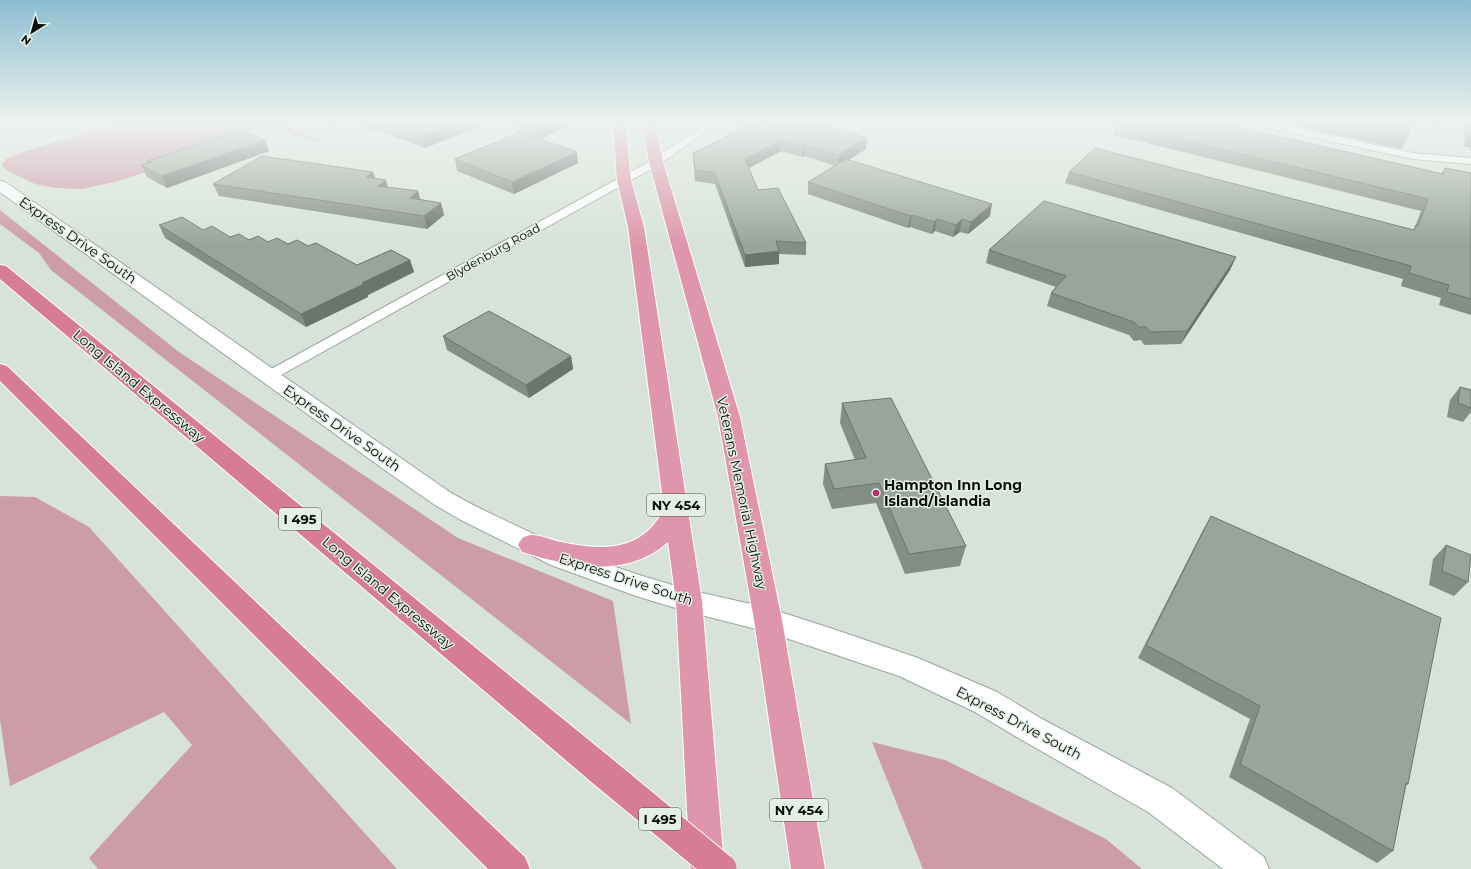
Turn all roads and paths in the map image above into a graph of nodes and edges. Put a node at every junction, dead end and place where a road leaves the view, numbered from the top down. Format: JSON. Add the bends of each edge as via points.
{"nodes":[{"id":1,"x":623,"y":164,"type":"edge"},
{"id":2,"x":653,"y":164,"type":"edge"},
{"id":3,"x":656,"y":164,"type":"edge"},
{"id":4,"x":1452,"y":164,"type":"edge"},
{"id":5,"x":1471,"y":171,"type":"edge"},
{"id":6,"x":624,"y":180,"type":"junction"},
{"id":7,"x":0,"y":185,"type":"edge"},
{"id":8,"x":0,"y":270,"type":"edge"},
{"id":9,"x":0,"y":370,"type":"edge"},
{"id":10,"x":269,"y":376,"type":"junction"},
{"id":11,"x":676,"y":509,"type":"junction"},
{"id":12,"x":531,"y":545,"type":"junction"},
{"id":13,"x":689,"y":601,"type":"junction"},
{"id":14,"x":768,"y":620,"type":"junction"},
{"id":15,"x":513,"y":869,"type":"edge"},
{"id":16,"x":707,"y":869,"type":"edge"},
{"id":17,"x":721,"y":869,"type":"edge"},
{"id":18,"x":808,"y":869,"type":"edge"},
{"id":19,"x":1252,"y":869,"type":"edge"}],
"edges":[{"from":1,"to":6,"type":"highway","number":"NY 454"},
{"from":2,"to":6,"type":"street","name":"Blydenburg Road"},
{"from":3,"to":14,"type":"highway","name":"Veterans Memorial Highway","number":"NY 454","via":[[729,417]]},
{"from":4,"to":5,"type":"street"},
{"from":6,"to":10,"type":"street","name":"Blydenburg Road"},
{"from":6,"to":11,"type":"highway","number":"NY 454","via":[[636,227]]},
{"from":7,"to":10,"type":"main road","name":"Express Drive South"},
{"from":8,"to":17,"type":"highway","name":"Long Island Expressway","number":"I 495","bridge":true},
{"from":9,"to":15,"type":"highway"},
{"from":10,"to":12,"type":"main road","name":"Express Drive South","via":[[443,499]]},
{"from":11,"to":12,"type":"highway","via":[[662,532],[649,545],[614,557],[573,555]]},
{"from":11,"to":13,"type":"highway","number":"NY 454"},
{"from":12,"to":13,"type":"main road","name":"Express Drive South","via":[[589,570]]},
{"from":13,"to":14,"type":"main road","name":"Express Drive South"},
{"from":13,"to":16,"type":"highway","number":"NY 454"},
{"from":14,"to":18,"type":"highway","name":"Veterans Memorial Highway","number":"NY 454"},
{"from":14,"to":19,"type":"main road","name":"Express Drive South","via":[[908,667],[986,702],[1160,800]]}]}
